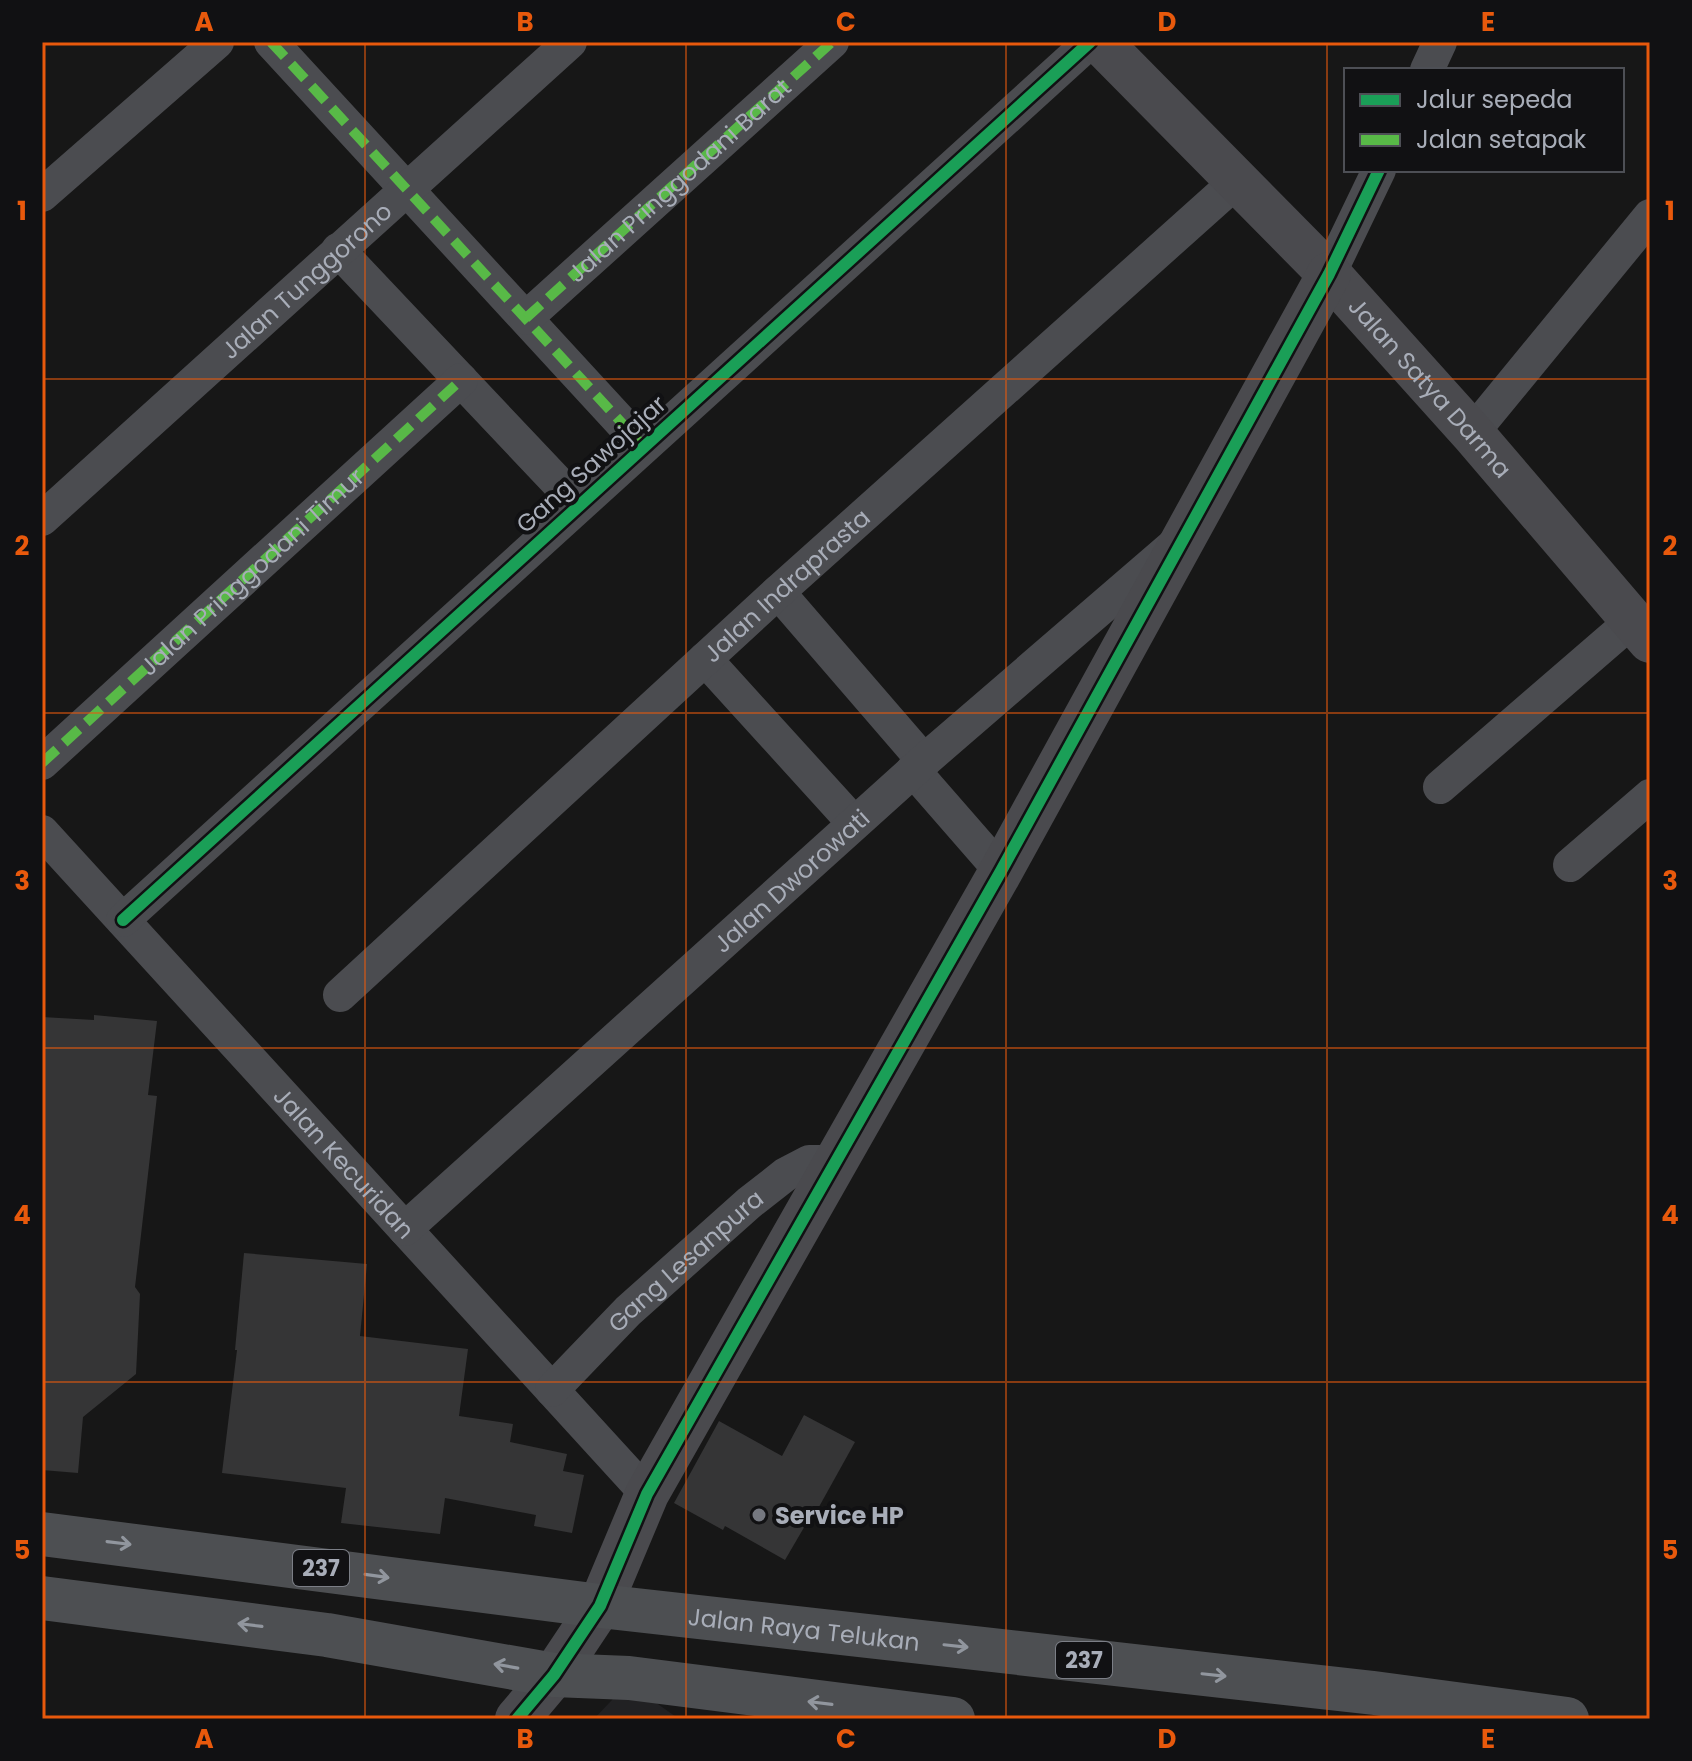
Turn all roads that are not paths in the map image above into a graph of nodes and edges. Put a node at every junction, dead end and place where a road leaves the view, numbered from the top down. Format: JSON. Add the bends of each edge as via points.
{"nodes":[{"id":1,"x":217,"y":42,"type":"edge"},
{"id":2,"x":271,"y":42,"type":"edge"},
{"id":3,"x":570,"y":42,"type":"edge"},
{"id":4,"x":832,"y":42,"type":"edge"},
{"id":5,"x":1090,"y":42,"type":"edge"},
{"id":6,"x":1100,"y":42,"type":"edge"},
{"id":7,"x":1440,"y":42,"type":"edge"},
{"id":8,"x":1428,"y":68,"type":"edge"},
{"id":9,"x":1378,"y":172,"type":"edge"},
{"id":10,"x":1238,"y":180,"type":"junction"},
{"id":11,"x":406,"y":188,"type":"junction"},
{"id":12,"x":42,"y":195,"type":"edge"},
{"id":13,"x":1647,"y":227,"type":"edge"},
{"id":14,"x":338,"y":250,"type":"junction"},
{"id":15,"x":1329,"y":274,"type":"junction"},
{"id":16,"x":526,"y":318,"type":"junction"},
{"id":17,"x":461,"y":380,"type":"junction"},
{"id":18,"x":1472,"y":433,"type":"junction"},
{"id":19,"x":643,"y":446,"type":"junction"},
{"id":20,"x":579,"y":505,"type":"junction"},
{"id":21,"x":42,"y":519,"type":"edge"},
{"id":22,"x":1182,"y":538,"type":"junction"},
{"id":23,"x":778,"y":592,"type":"junction"},
{"id":24,"x":1641,"y":630,"type":"edge"},
{"id":25,"x":705,"y":659,"type":"junction"},
{"id":26,"x":42,"y":763,"type":"edge"},
{"id":27,"x":919,"y":765,"type":"junction"},
{"id":28,"x":1440,"y":787,"type":"dead end"},
{"id":29,"x":1650,"y":796,"type":"edge"},
{"id":30,"x":854,"y":823,"type":"junction"},
{"id":31,"x":42,"y":832,"type":"edge"},
{"id":32,"x":1570,"y":865,"type":"dead end"},
{"id":33,"x":1001,"y":871,"type":"junction"},
{"id":34,"x":123,"y":920,"type":"junction"},
{"id":35,"x":340,"y":995,"type":"dead end"},
{"id":36,"x":837,"y":1162,"type":"junction"},
{"id":37,"x":405,"y":1229,"type":"junction"},
{"id":38,"x":552,"y":1390,"type":"junction"},
{"id":39,"x":647,"y":1494,"type":"junction"},
{"id":40,"x":42,"y":1534,"type":"edge"},
{"id":41,"x":42,"y":1598,"type":"edge"},
{"id":42,"x":600,"y":1606,"type":"junction"},
{"id":43,"x":554,"y":1675,"type":"junction"},
{"id":44,"x":517,"y":1719,"type":"edge"},
{"id":45,"x":953,"y":1719,"type":"edge"},
{"id":46,"x":1567,"y":1719,"type":"edge"}],
"edges":[{"from":1,"to":12,"type":"street"},
{"from":2,"to":11,"type":"street"},
{"from":3,"to":11,"type":"street","name":"Jalan Tunggorono"},
{"from":4,"to":16,"type":"street","name":"Jalan Pringgodani Barat"},
{"from":5,"to":19,"type":"street","name":"Gang Sawojajar"},
{"from":6,"to":10,"type":"street","name":"Jalan Satya Darma"},
{"from":7,"to":8,"type":"street"},
{"from":9,"to":15,"type":"street"},
{"from":10,"to":15,"type":"street","name":"Jalan Satya Darma"},
{"from":10,"to":23,"type":"street","name":"Jalan Indraprasta"},
{"from":11,"to":14,"type":"street","name":"Jalan Tunggorono"},
{"from":11,"to":16,"type":"street"},
{"from":13,"to":18,"type":"street"},
{"from":14,"to":17,"type":"street"},
{"from":14,"to":21,"type":"street","name":"Jalan Tunggorono"},
{"from":15,"to":18,"type":"street","name":"Jalan Satya Darma"},
{"from":15,"to":22,"type":"street"},
{"from":16,"to":19,"type":"street"},
{"from":17,"to":20,"type":"street"},
{"from":17,"to":26,"type":"street","name":"Jalan Pringgodani Timur"},
{"from":18,"to":24,"type":"street","name":"Jalan Satya Darma"},
{"from":19,"to":20,"type":"street","name":"Gang Sawojajar"},
{"from":20,"to":34,"type":"street","name":"Gang Sawojajar"},
{"from":22,"to":27,"type":"street","name":"Jalan Dworowati"},
{"from":22,"to":33,"type":"street"},
{"from":23,"to":25,"type":"street","name":"Jalan Indraprasta"},
{"from":23,"to":27,"type":"street"},
{"from":24,"to":28,"type":"street"},
{"from":25,"to":30,"type":"street"},
{"from":25,"to":35,"type":"street","name":"Jalan Indraprasta"},
{"from":27,"to":30,"type":"street","name":"Jalan Dworowati"},
{"from":27,"to":33,"type":"street"},
{"from":29,"to":32,"type":"street"},
{"from":30,"to":37,"type":"street","name":"Jalan Dworowati"},
{"from":31,"to":34,"type":"street","name":"Jalan Kecuridan"},
{"from":33,"to":36,"type":"street"},
{"from":34,"to":37,"type":"street","name":"Jalan Kecuridan"},
{"from":36,"to":38,"type":"street","name":"Gang Lesanpura","via":[[809,1162],[749,1203],[628,1311]]},
{"from":36,"to":39,"type":"street"},
{"from":37,"to":38,"type":"street","name":"Jalan Kecuridan"},
{"from":38,"to":39,"type":"street","name":"Jalan Kecuridan"},
{"from":39,"to":42,"type":"street"},
{"from":40,"to":42,"type":"main road","name":"Jalan Raya Telukan","number":"237","one_way":true},
{"from":43,"to":41,"type":"main road","one_way":true,"via":[[327,1635]]},
{"from":42,"to":43,"type":"street"},
{"from":42,"to":46,"type":"main road","name":"Jalan Raya Telukan","number":"237","one_way":true},
{"from":43,"to":44,"type":"street"},
{"from":45,"to":43,"type":"main road","one_way":true,"via":[[629,1678]]}]}
